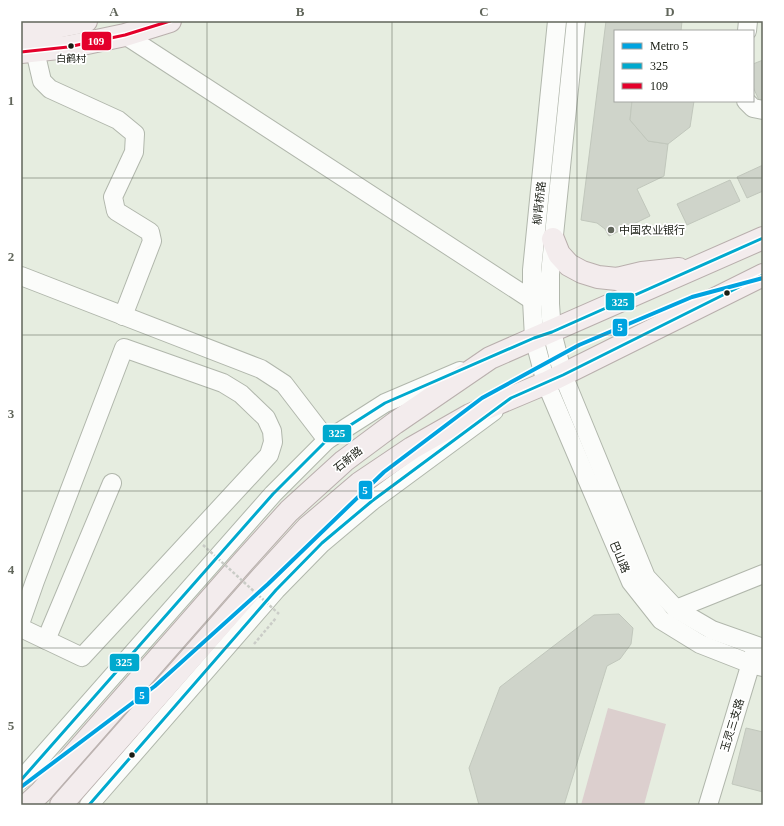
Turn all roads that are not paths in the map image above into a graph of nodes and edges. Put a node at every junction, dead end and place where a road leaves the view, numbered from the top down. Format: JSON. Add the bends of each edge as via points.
{"nodes":[{"id":1,"x":86,"y":21,"type":"edge"},
{"id":2,"x":170,"y":21,"type":"edge"},
{"id":3,"x":557,"y":21,"type":"edge"},
{"id":4,"x":576,"y":21,"type":"edge"},
{"id":5,"x":21,"y":31,"type":"edge"},
{"id":6,"x":125,"y":35,"type":"junction"},
{"id":7,"x":28,"y":51,"type":"edge"},
{"id":8,"x":747,"y":102,"type":"edge"},
{"id":9,"x":763,"y":110,"type":"edge"},
{"id":10,"x":763,"y":238,"type":"edge"},
{"id":11,"x":553,"y":239,"type":"junction"},
{"id":12,"x":698,"y":268,"type":"junction"},
{"id":13,"x":763,"y":275,"type":"edge"},
{"id":14,"x":21,"y":276,"type":"edge"},
{"id":15,"x":532,"y":300,"type":"junction"},
{"id":16,"x":123,"y":316,"type":"junction"},
{"id":17,"x":172,"y":335,"type":"junction"},
{"id":18,"x":543,"y":335,"type":"junction"},
{"id":19,"x":490,"y":358,"type":"junction"},
{"id":20,"x":161,"y":361,"type":"junction"},
{"id":21,"x":554,"y":379,"type":"junction"},
{"id":22,"x":511,"y":398,"type":"junction"},
{"id":23,"x":327,"y":440,"type":"junction"},
{"id":24,"x":112,"y":483,"type":"dead end"},
{"id":25,"x":763,"y":574,"type":"edge"},
{"id":26,"x":28,"y":578,"type":"edge"},
{"id":27,"x":676,"y":609,"type":"junction"},
{"id":28,"x":21,"y":621,"type":"edge"},
{"id":29,"x":21,"y":628,"type":"edge"},
{"id":30,"x":46,"y":640,"type":"junction"},
{"id":31,"x":760,"y":647,"type":"edge"},
{"id":32,"x":757,"y":666,"type":"edge"},
{"id":33,"x":21,"y":780,"type":"edge"},
{"id":34,"x":27,"y":805,"type":"edge"},
{"id":35,"x":61,"y":805,"type":"edge"},
{"id":36,"x":89,"y":805,"type":"edge"},
{"id":37,"x":708,"y":805,"type":"edge"}],
"edges":[{"from":1,"to":5,"type":"main road"},
{"from":2,"to":6,"type":"main road"},
{"from":3,"to":15,"type":"street","name":"柳背桥路","via":[[532,270]]},
{"from":4,"to":11,"type":"street","name":"柳背桥路"},
{"from":6,"to":7,"type":"main road"},
{"from":6,"to":15,"type":"street"},
{"from":7,"to":16,"type":"street","via":[[42,81],[50,89],[118,120],[135,134],[134,152],[113,197],[116,211],[150,232],[152,241]]},
{"from":8,"to":9,"type":"street","via":[[753,108]]},
{"from":10,"to":12,"type":"main road","name":"石新路"},
{"from":11,"to":12,"type":"main road","via":[[559,254],[569,265],[598,277],[616,279],[642,273]]},
{"from":11,"to":18,"type":"street","name":"柳背桥路","via":[[550,296]]},
{"from":12,"to":18,"type":"main road","name":"石新路"},
{"from":13,"to":21,"type":"main road"},
{"from":14,"to":16,"type":"street"},
{"from":15,"to":18,"type":"street","name":"柳背桥路"},
{"from":16,"to":17,"type":"street"},
{"from":17,"to":20,"type":"street"},
{"from":17,"to":23,"type":"street","via":[[261,369],[284,384]]},
{"from":18,"to":19,"type":"main road","name":"石新路"},
{"from":18,"to":21,"type":"street","name":"柳背桥路"},
{"from":19,"to":23,"type":"street","via":[[385,403]]},
{"from":19,"to":34,"type":"main road","name":"石新路","via":[[344,461],[290,511]]},
{"from":20,"to":26,"type":"street","via":[[124,348]]},
{"from":20,"to":30,"type":"street","via":[[222,383],[241,394],[266,418],[272,431],[273,442],[269,455],[82,657]]},
{"from":21,"to":22,"type":"main road"},
{"from":21,"to":27,"type":"street","name":"巴山路","via":[[646,577]]},
{"from":21,"to":32,"type":"street","name":"巴山路","via":[[631,582],[661,620],[700,644]]},
{"from":22,"to":35,"type":"main road","via":[[470,416],[412,448],[360,483],[307,528]]},
{"from":22,"to":36,"type":"street","via":[[372,501],[322,543],[276,590]]},
{"from":23,"to":33,"type":"street","via":[[273,494]]},
{"from":24,"to":30,"type":"street"},
{"from":25,"to":27,"type":"street"},
{"from":26,"to":28,"type":"street"},
{"from":27,"to":31,"type":"street","name":"巴山路","via":[[712,630]]},
{"from":29,"to":30,"type":"street"},
{"from":31,"to":32,"type":"street","name":"玉灵三支路"},
{"from":32,"to":37,"type":"street","name":"玉灵三支路"}]}
